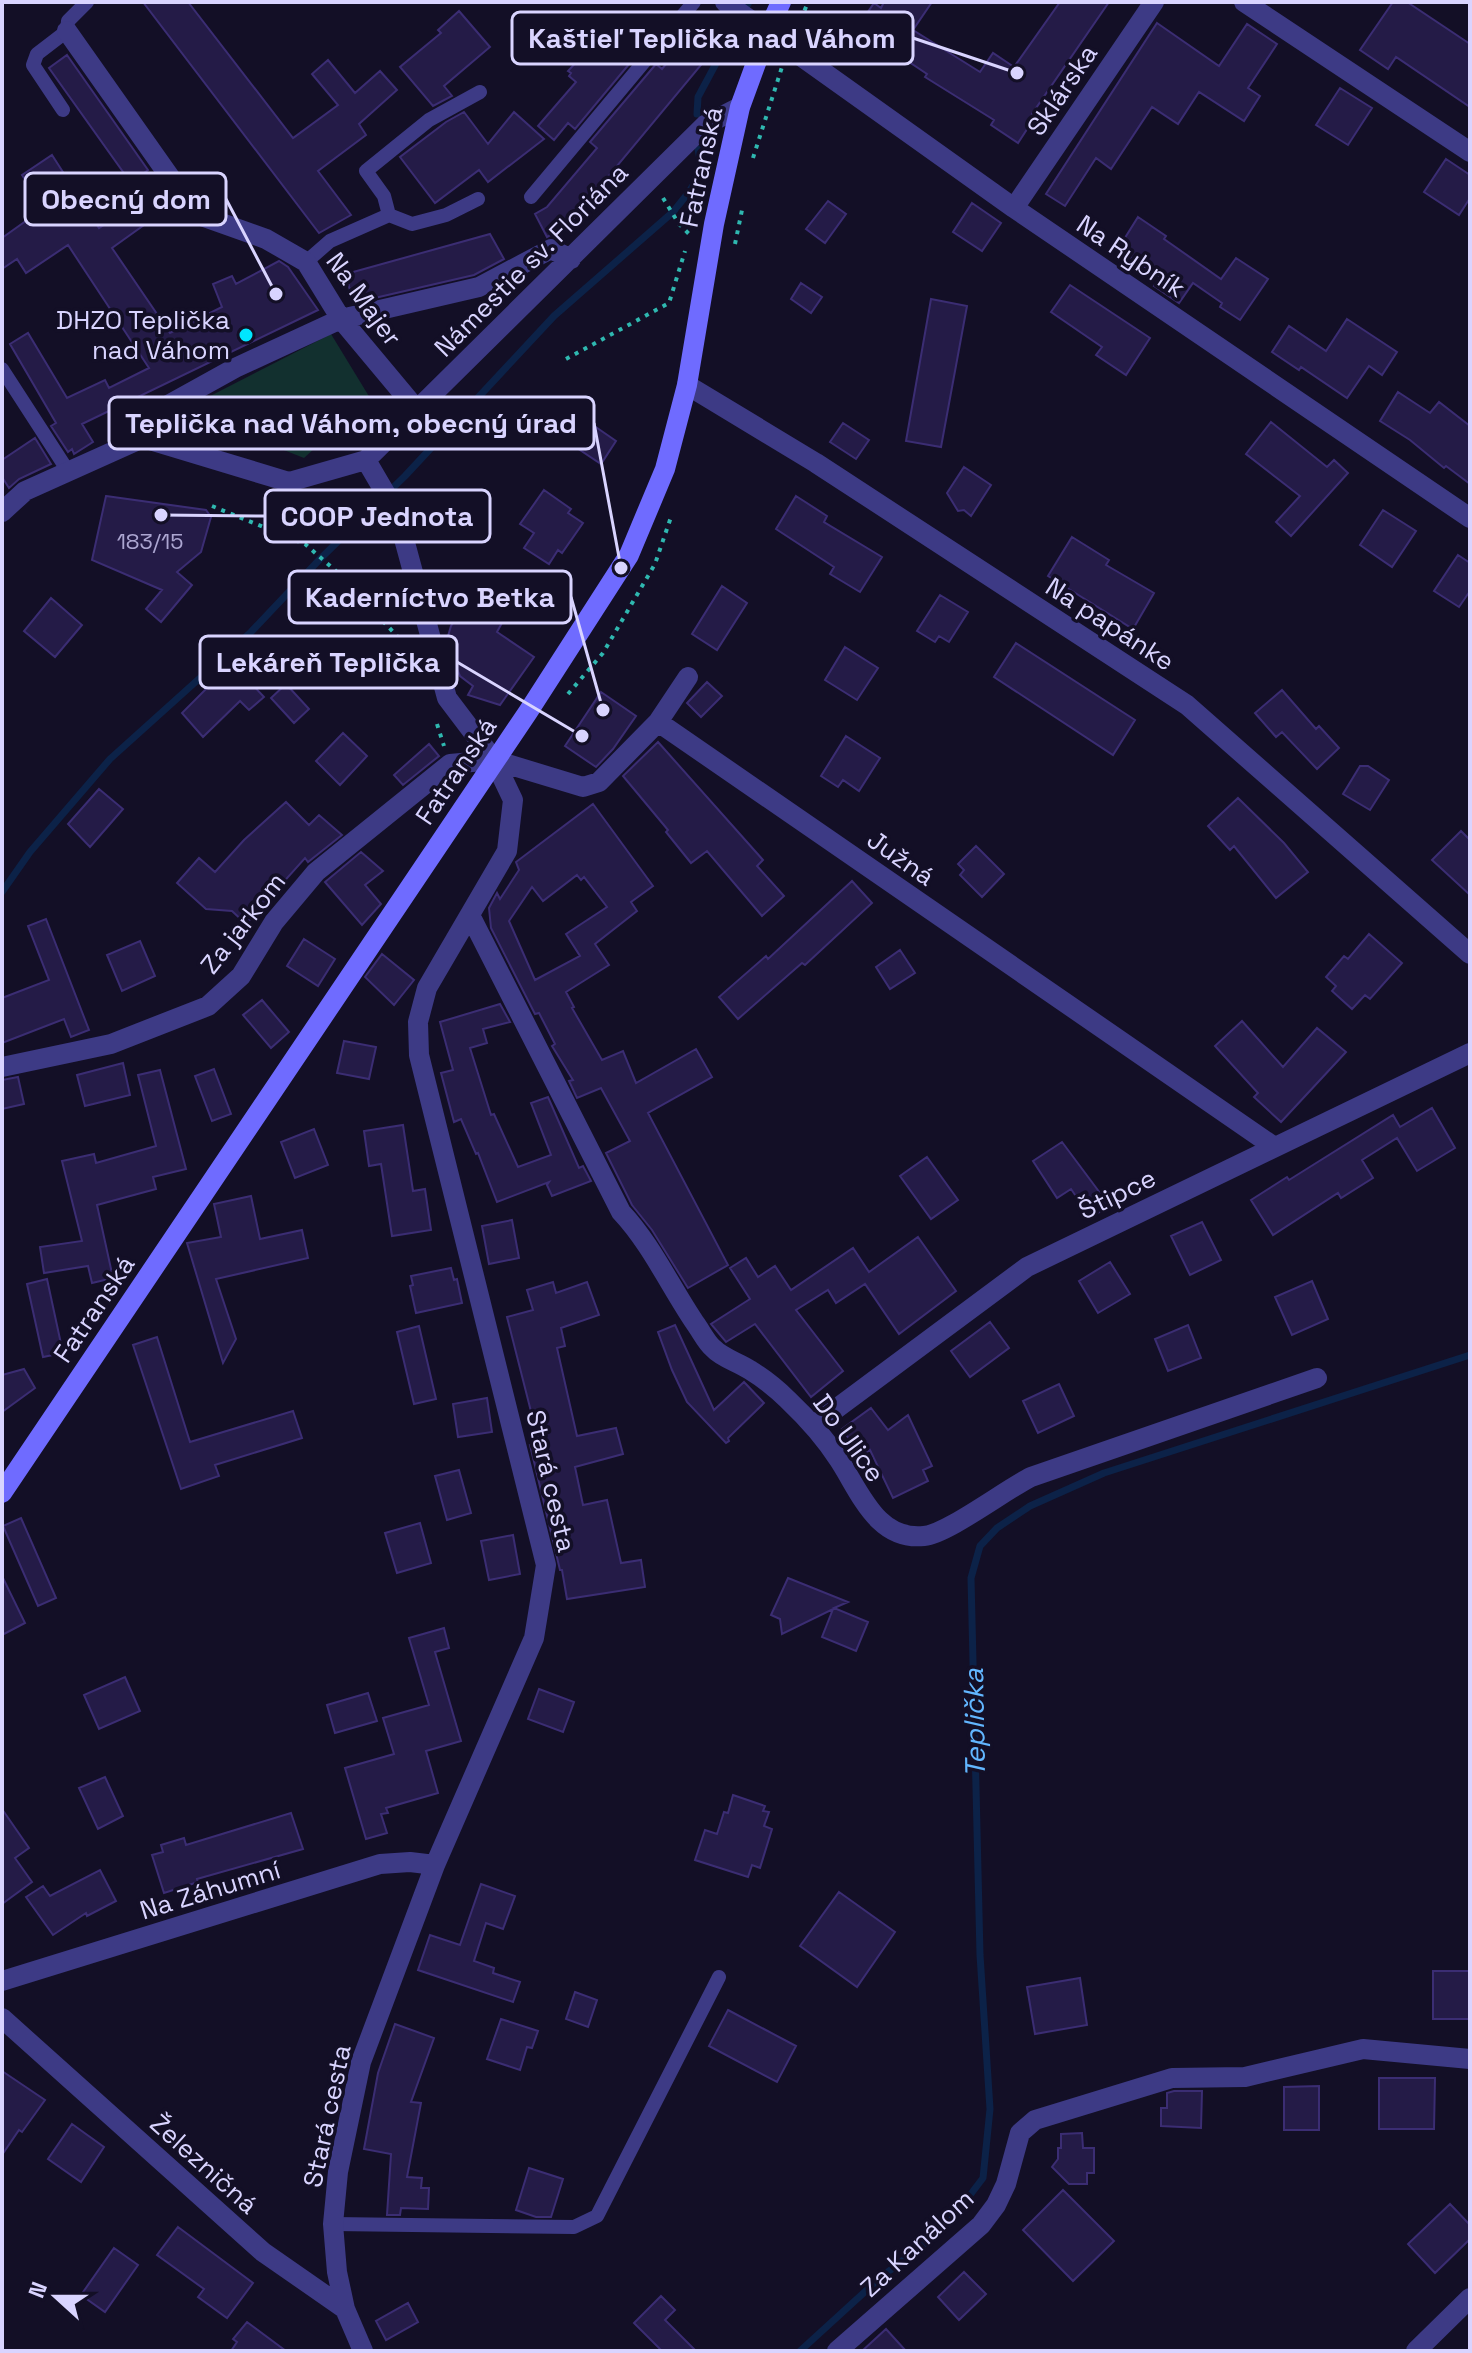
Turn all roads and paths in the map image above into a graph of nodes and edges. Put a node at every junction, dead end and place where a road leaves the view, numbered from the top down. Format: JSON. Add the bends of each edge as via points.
{"nodes":[{"id":1,"x":87,"y":2,"type":"edge"},
{"id":2,"x":694,"y":2,"type":"edge"},
{"id":3,"x":781,"y":2,"type":"edge"},
{"id":4,"x":1154,"y":2,"type":"edge"},
{"id":5,"x":1244,"y":2,"type":"edge"},
{"id":6,"x":729,"y":4,"type":"edge"},
{"id":7,"x":762,"y":29,"type":"junction"},
{"id":8,"x":67,"y":31,"type":"junction"},
{"id":9,"x":480,"y":92,"type":"dead end"},
{"id":10,"x":740,"y":107,"type":"junction"},
{"id":11,"x":63,"y":110,"type":"dead end"},
{"id":12,"x":1470,"y":152,"type":"edge"},
{"id":13,"x":167,"y":173,"type":"junction"},
{"id":14,"x":133,"y":193,"type":"dead end"},
{"id":15,"x":531,"y":197,"type":"dead end"},
{"id":16,"x":478,"y":199,"type":"dead end"},
{"id":17,"x":668,"y":204,"type":"dead end"},
{"id":18,"x":1014,"y":208,"type":"junction"},
{"id":19,"x":389,"y":215,"type":"junction"},
{"id":20,"x":571,"y":259,"type":"junction"},
{"id":21,"x":306,"y":262,"type":"junction"},
{"id":22,"x":341,"y":319,"type":"junction"},
{"id":23,"x":566,"y":359,"type":"dead end"},
{"id":24,"x":2,"y":369,"type":"edge"},
{"id":25,"x":687,"y":385,"type":"junction"},
{"id":26,"x":417,"y":410,"type":"junction"},
{"id":27,"x":143,"y":438,"type":"junction"},
{"id":28,"x":366,"y":460,"type":"junction"},
{"id":29,"x":68,"y":471,"type":"junction"},
{"id":30,"x":212,"y":506,"type":"dead end"},
{"id":31,"x":2,"y":512,"type":"edge"},
{"id":32,"x":1470,"y":518,"type":"edge"},
{"id":33,"x":413,"y":653,"type":"dead end"},
{"id":34,"x":688,"y":677,"type":"dead end"},
{"id":35,"x":433,"y":711,"type":"dead end"},
{"id":36,"x":658,"y":722,"type":"junction"},
{"id":37,"x":494,"y":760,"type":"junction"},
{"id":38,"x":450,"y":764,"type":"junction"},
{"id":39,"x":471,"y":917,"type":"junction"},
{"id":40,"x":1470,"y":954,"type":"edge"},
{"id":41,"x":1470,"y":1053,"type":"edge"},
{"id":42,"x":2,"y":1067,"type":"edge"},
{"id":43,"x":1273,"y":1146,"type":"junction"},
{"id":44,"x":1317,"y":1378,"type":"dead end"},
{"id":45,"x":813,"y":1426,"type":"junction"},
{"id":46,"x":2,"y":1493,"type":"edge"},
{"id":47,"x":435,"y":1865,"type":"junction"},
{"id":48,"x":719,"y":1977,"type":"dead end"},
{"id":49,"x":2,"y":1981,"type":"edge"},
{"id":50,"x":2,"y":2018,"type":"edge"},
{"id":51,"x":1470,"y":2059,"type":"edge"},
{"id":52,"x":333,"y":2224,"type":"junction"},
{"id":53,"x":1470,"y":2298,"type":"edge"},
{"id":54,"x":345,"y":2309,"type":"junction"},
{"id":55,"x":363,"y":2351,"type":"edge"},
{"id":56,"x":837,"y":2351,"type":"edge"},
{"id":57,"x":1416,"y":2351,"type":"edge"}],
"edges":[{"from":1,"to":8,"type":"lane","via":[[68,21]]},
{"from":2,"to":15,"type":"lane"},
{"from":3,"to":7,"type":"main road","name":"Fatranská"},
{"from":4,"to":18,"type":"street","name":"Sklárska"},
{"from":5,"to":12,"type":"street"},
{"from":6,"to":7,"type":"street","name":"Na Rybník"},
{"from":7,"to":10,"type":"main road","name":"Fatranská"},
{"from":7,"to":18,"type":"street","name":"Na Rybník"},
{"from":8,"to":11,"type":"lane","via":[[37,54],[33,65]]},
{"from":8,"to":13,"type":"street","name":"Na Majer"},
{"from":9,"to":19,"type":"lane","via":[[429,120],[366,171],[384,196]]},
{"from":10,"to":20,"type":"street","name":"Námestie sv. Floriána","via":[[705,125]]},
{"from":10,"to":25,"type":"main road","name":"Fatranská"},
{"from":13,"to":14,"type":"lane"},
{"from":13,"to":21,"type":"street","name":"Na Majer","via":[[196,214],[266,239]]},
{"from":16,"to":19,"type":"lane","via":[[412,224]]},
{"from":17,"to":23,"type":"path","via":[[691,233],[669,303]]},
{"from":18,"to":32,"type":"street","name":"Na Rybník"},
{"from":19,"to":21,"type":"lane","via":[[330,241]]},
{"from":20,"to":22,"type":"street","via":[[551,249],[479,287]]},
{"from":20,"to":26,"type":"street","name":"Námestie sv. Floriána"},
{"from":21,"to":22,"type":"street","name":"Na Majer"},
{"from":22,"to":26,"type":"street","name":"Na Majer"},
{"from":22,"to":27,"type":"street","via":[[170,404]]},
{"from":24,"to":29,"type":"lane"},
{"from":25,"to":37,"type":"main road","name":"Fatranská","via":[[665,469],[629,555]]},
{"from":25,"to":40,"type":"street","name":"Na papánke","via":[[1187,705]]},
{"from":26,"to":28,"type":"street","name":"Námestie sv. Floriána"},
{"from":27,"to":28,"type":"street","name":"Námestie sv. Floriána","via":[[289,482]]},
{"from":27,"to":29,"type":"street"},
{"from":28,"to":37,"type":"street","via":[[393,505],[404,536],[447,698]]},
{"from":29,"to":31,"type":"street","via":[[25,491]]},
{"from":30,"to":33,"type":"path","via":[[309,547]]},
{"from":34,"to":36,"type":"street"},
{"from":35,"to":38,"type":"path"},
{"from":36,"to":37,"type":"street","via":[[599,782],[583,787]]},
{"from":36,"to":43,"type":"street","name":"Južná"},
{"from":37,"to":38,"type":"street"},
{"from":37,"to":39,"type":"street","name":"Stará cesta","via":[[513,800],[507,851]]},
{"from":37,"to":46,"type":"main road","name":"Fatranská"},
{"from":38,"to":42,"type":"street","name":"Za jarkom","via":[[316,872],[274,922],[241,976],[208,1006],[111,1044]]},
{"from":39,"to":45,"type":"street","name":"Do Ulice","via":[[621,1212],[639,1231],[676,1295],[713,1349],[751,1370]]},
{"from":39,"to":47,"type":"street","name":"Stará cesta","via":[[427,988],[418,1022],[419,1055],[546,1565],[534,1638]]},
{"from":41,"to":43,"type":"street","name":"Štipce"},
{"from":43,"to":45,"type":"street","name":"Štipce","via":[[1027,1267]]},
{"from":44,"to":45,"type":"street","name":"Do Ulice","via":[[1031,1477],[923,1537],[888,1528],[872,1516]]},
{"from":47,"to":49,"type":"street","name":"Na Záhumní","via":[[380,1864]]},
{"from":47,"to":52,"type":"street","name":"Stará cesta","via":[[361,2062]]},
{"from":48,"to":52,"type":"lane","via":[[597,2216],[574,2227]]},
{"from":50,"to":54,"type":"street","name":"Železničná","via":[[263,2252]]},
{"from":51,"to":56,"type":"street","name":"Za Kanálom","via":[[1363,2049],[1245,2077],[1172,2078],[1035,2120],[1020,2133],[1006,2184],[981,2225]]},
{"from":52,"to":54,"type":"street","name":"Stará cesta"},
{"from":53,"to":57,"type":"street"},
{"from":54,"to":55,"type":"street"}]}
